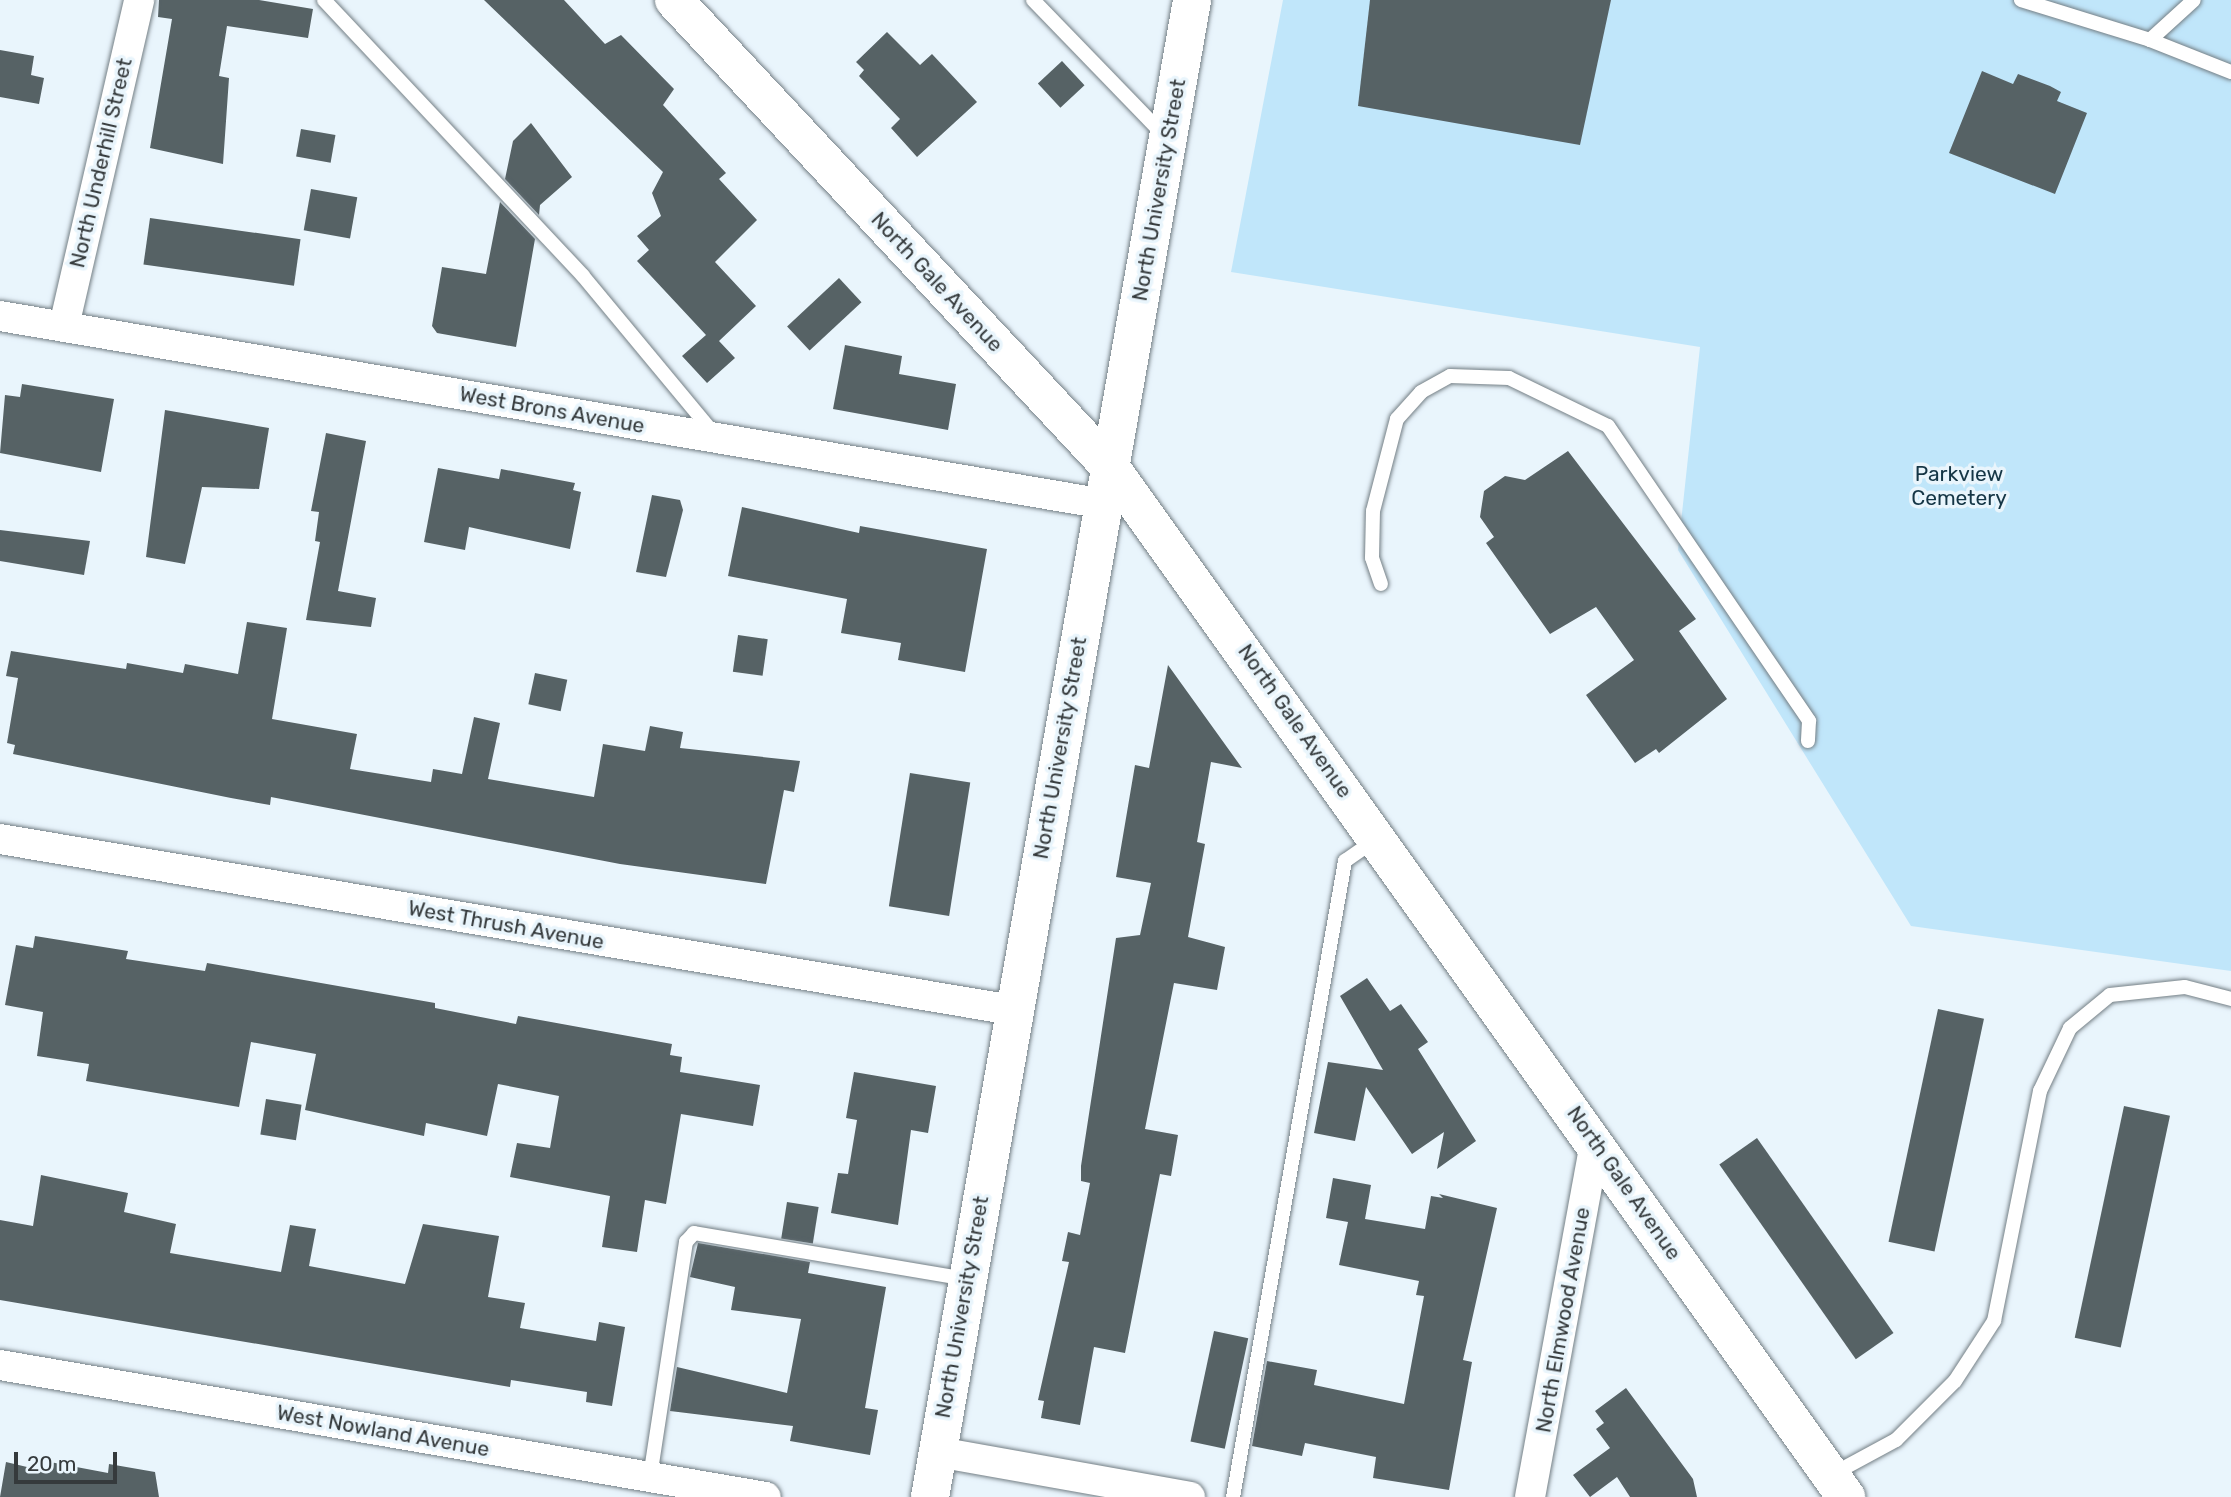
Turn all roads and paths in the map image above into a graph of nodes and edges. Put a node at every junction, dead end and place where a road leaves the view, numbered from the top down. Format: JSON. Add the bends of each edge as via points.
{"nodes":[{"id":1,"x":139,"y":0,"type":"edge"},
{"id":2,"x":324,"y":0,"type":"edge"},
{"id":3,"x":674,"y":0,"type":"edge"},
{"id":4,"x":1033,"y":0,"type":"edge"},
{"id":5,"x":1192,"y":0,"type":"edge"},
{"id":6,"x":2021,"y":0,"type":"edge"},
{"id":7,"x":2194,"y":0,"type":"edge"},
{"id":8,"x":2150,"y":40,"type":"junction"},
{"id":9,"x":2231,"y":72,"type":"edge"},
{"id":10,"x":1168,"y":138,"type":"junction"},
{"id":11,"x":0,"y":316,"type":"edge"},
{"id":12,"x":64,"y":327,"type":"junction"},
{"id":13,"x":718,"y":438,"type":"junction"},
{"id":14,"x":1107,"y":486,"type":"junction"},
{"id":15,"x":1381,"y":584,"type":"dead end"},
{"id":16,"x":1808,"y":741,"type":"dead end"},
{"id":17,"x":1378,"y":838,"type":"junction"},
{"id":18,"x":0,"y":839,"type":"edge"},
{"id":19,"x":2231,"y":999,"type":"edge"},
{"id":20,"x":1012,"y":1010,"type":"junction"},
{"id":21,"x":1595,"y":1143,"type":"junction"},
{"id":22,"x":967,"y":1279,"type":"junction"},
{"id":23,"x":0,"y":1365,"type":"edge"},
{"id":24,"x":938,"y":1452,"type":"junction"},
{"id":25,"x":650,"y":1477,"type":"junction"},
{"id":26,"x":1839,"y":1486,"type":"edge"},
{"id":27,"x":766,"y":1497,"type":"edge"},
{"id":28,"x":930,"y":1497,"type":"edge"},
{"id":29,"x":1189,"y":1497,"type":"edge"},
{"id":30,"x":1233,"y":1497,"type":"edge"},
{"id":31,"x":1530,"y":1497,"type":"edge"}],
"edges":[{"from":1,"to":12,"type":"street","name":"North Underhill Street"},
{"from":2,"to":13,"type":"lane","via":[[583,276]]},
{"from":3,"to":14,"type":"main road","name":"North Gale Avenue"},
{"from":4,"to":10,"type":"lane"},
{"from":5,"to":10,"type":"main road","name":"North University Street"},
{"from":6,"to":8,"type":"lane"},
{"from":7,"to":8,"type":"lane"},
{"from":8,"to":9,"type":"lane"},
{"from":10,"to":14,"type":"main road","name":"North University Street"},
{"from":11,"to":12,"type":"street","name":"West Brons Avenue"},
{"from":12,"to":13,"type":"street","name":"West Brons Avenue"},
{"from":13,"to":14,"type":"street","name":"West Brons Avenue"},
{"from":14,"to":17,"type":"main road","name":"North Gale Avenue"},
{"from":14,"to":20,"type":"main road","name":"North University Street"},
{"from":15,"to":16,"type":"lane","via":[[1371,558],[1373,511],[1397,419],[1421,392],[1450,376],[1509,378],[1608,426],[1809,721]]},
{"from":17,"to":21,"type":"main road","name":"North Gale Avenue"},
{"from":17,"to":30,"type":"lane","via":[[1345,862]]},
{"from":18,"to":20,"type":"street","name":"West Thrush Avenue"},
{"from":19,"to":26,"type":"lane","via":[[2185,987],[2110,995],[2070,1028],[2040,1091],[1994,1321],[1955,1381],[1896,1440]]},
{"from":20,"to":22,"type":"main road","name":"North University Street"},
{"from":21,"to":26,"type":"main road","name":"North Gale Avenue"},
{"from":21,"to":31,"type":"street","name":"North Elmwood Avenue"},
{"from":22,"to":24,"type":"main road","name":"North University Street"},
{"from":22,"to":25,"type":"lane","via":[[694,1233],[686,1242]]},
{"from":23,"to":25,"type":"street","name":"West Nowland Avenue"},
{"from":24,"to":28,"type":"main road","name":"North University Street"},
{"from":24,"to":29,"type":"street"},
{"from":25,"to":27,"type":"street","name":"West Nowland Avenue"}]}
